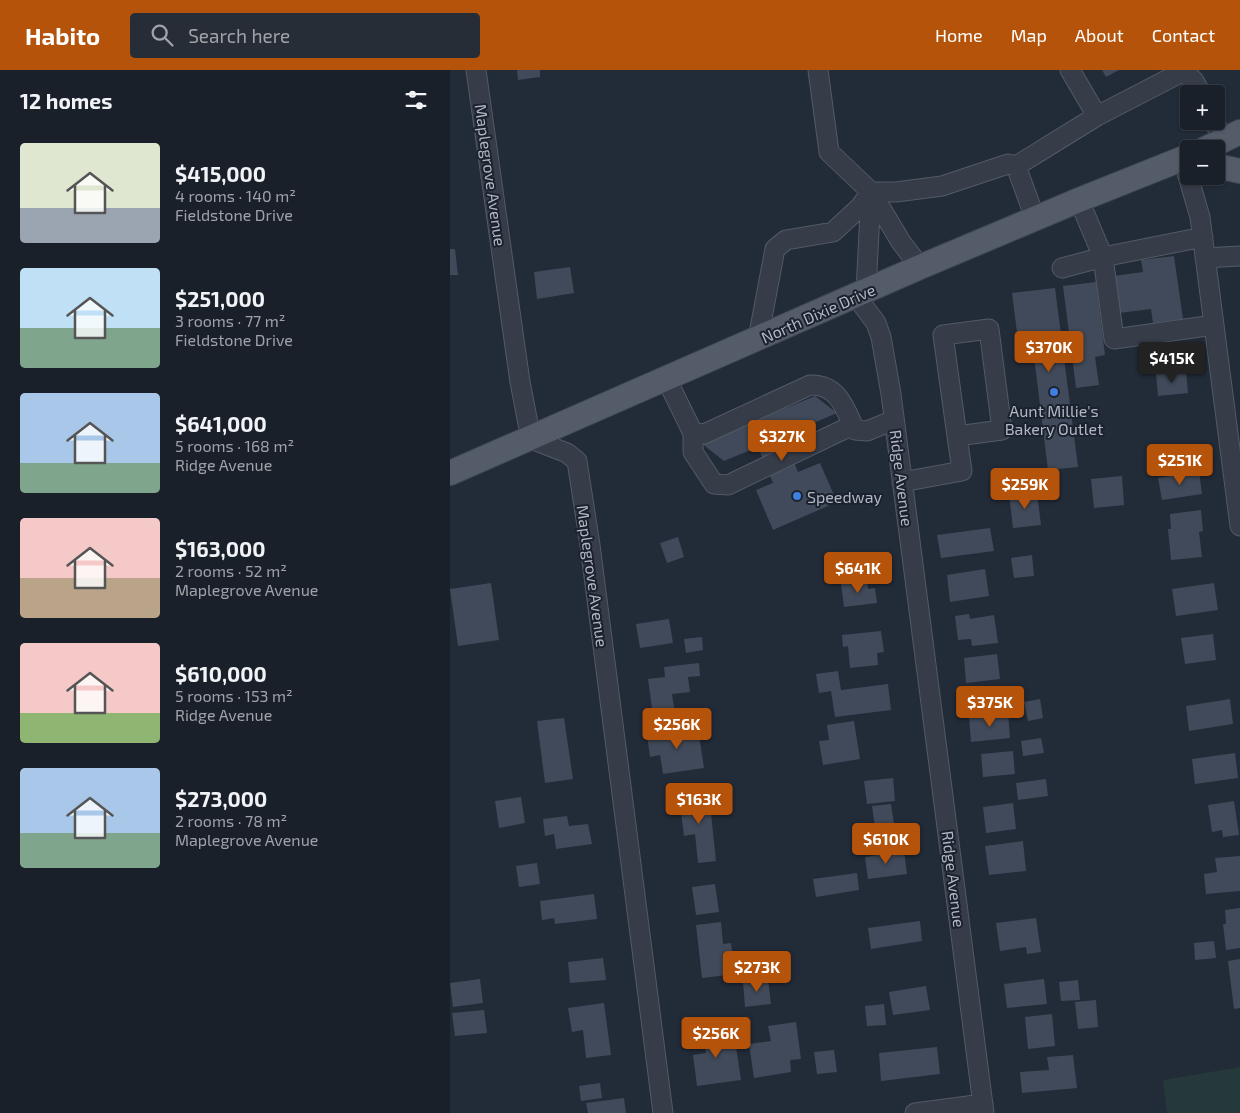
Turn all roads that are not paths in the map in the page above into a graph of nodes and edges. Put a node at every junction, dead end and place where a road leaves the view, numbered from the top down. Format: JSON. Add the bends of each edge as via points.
{"nodes":[{"id":1,"x":476,"y":70,"type":"edge"},
{"id":2,"x":818,"y":70,"type":"edge"},
{"id":3,"x":1070,"y":70,"type":"edge"},
{"id":4,"x":1184,"y":70,"type":"edge"},
{"id":5,"x":1196,"y":85,"type":"edge"},
{"id":6,"x":1097,"y":116,"type":"junction"},
{"id":7,"x":1180,"y":162,"type":"edge"},
{"id":8,"x":1016,"y":166,"type":"junction"},
{"id":9,"x":1225,"y":168,"type":"edge"},
{"id":10,"x":1240,"y":171,"type":"edge"},
{"id":11,"x":1193,"y":185,"type":"edge"},
{"id":12,"x":871,"y":192,"type":"junction"},
{"id":13,"x":1079,"y":200,"type":"junction"},
{"id":14,"x":1035,"y":218,"type":"junction"},
{"id":15,"x":1203,"y":237,"type":"junction"},
{"id":16,"x":1240,"y":256,"type":"edge"},
{"id":17,"x":1103,"y":257,"type":"junction"},
{"id":18,"x":1205,"y":258,"type":"junction"},
{"id":19,"x":920,"y":267,"type":"junction"},
{"id":20,"x":1062,"y":268,"type":"dead end"},
{"id":21,"x":861,"y":294,"type":"junction"},
{"id":22,"x":1214,"y":325,"type":"junction"},
{"id":23,"x":758,"y":339,"type":"junction"},
{"id":24,"x":666,"y":378,"type":"junction"},
{"id":25,"x":894,"y":420,"type":"junction"},
{"id":26,"x":853,"y":425,"type":"junction"},
{"id":27,"x":693,"y":433,"type":"junction"},
{"id":28,"x":957,"y":436,"type":"junction"},
{"id":29,"x":531,"y":439,"type":"junction"},
{"id":30,"x":450,"y":473,"type":"edge"},
{"id":31,"x":902,"y":482,"type":"junction"},
{"id":32,"x":1240,"y":526,"type":"edge"},
{"id":33,"x":984,"y":1108,"type":"edge"},
{"id":34,"x":663,"y":1113,"type":"edge"},
{"id":35,"x":915,"y":1113,"type":"edge"}],
"edges":[{"from":1,"to":29,"type":"street","name":"Maplegrove Avenue"},
{"from":2,"to":12,"type":"street","via":[[829,152]]},
{"from":3,"to":6,"type":"street"},
{"from":4,"to":5,"type":"street"},
{"from":4,"to":6,"type":"street"},
{"from":6,"to":8,"type":"street"},
{"from":7,"to":13,"type":"main road","name":"North Dixie Drive"},
{"from":8,"to":12,"type":"street","via":[[1008,164],[942,186]]},
{"from":8,"to":14,"type":"street"},
{"from":9,"to":10,"type":"main road"},
{"from":11,"to":15,"type":"street"},
{"from":12,"to":19,"type":"street"},
{"from":12,"to":21,"type":"street"},
{"from":12,"to":23,"type":"street","via":[[833,232],[786,240],[775,249]]},
{"from":13,"to":14,"type":"main road","name":"North Dixie Drive"},
{"from":13,"to":17,"type":"street"},
{"from":14,"to":19,"type":"main road","name":"North Dixie Drive"},
{"from":15,"to":17,"type":"street"},
{"from":15,"to":18,"type":"street"},
{"from":16,"to":18,"type":"street"},
{"from":17,"to":20,"type":"street"},
{"from":17,"to":22,"type":"street","via":[[1114,339]]},
{"from":18,"to":22,"type":"street"},
{"from":19,"to":21,"type":"main road","name":"North Dixie Drive"},
{"from":21,"to":23,"type":"main road","name":"North Dixie Drive"},
{"from":21,"to":25,"type":"street","name":"Ridge Avenue","via":[[881,336]]},
{"from":22,"to":32,"type":"street"},
{"from":23,"to":24,"type":"main road","name":"North Dixie Drive"},
{"from":24,"to":27,"type":"street"},
{"from":24,"to":29,"type":"main road","name":"North Dixie Drive"},
{"from":25,"to":26,"type":"street","via":[[867,431],[855,430]]},
{"from":25,"to":31,"type":"street","name":"Ridge Avenue"},
{"from":26,"to":27,"type":"street","via":[[832,390],[810,385],[704,434]]},
{"from":26,"to":27,"type":"street","via":[[728,485],[714,484],[692,452]]},
{"from":28,"to":28,"type":"street","via":[[943,335],[989,329],[1002,430]]},
{"from":28,"to":31,"type":"street","via":[[962,471]]},
{"from":29,"to":30,"type":"main road","name":"North Dixie Drive"},
{"from":29,"to":34,"type":"street","name":"Maplegrove Avenue","via":[[567,453],[577,461]]},
{"from":31,"to":33,"type":"street","name":"Ridge Avenue"},
{"from":33,"to":35,"type":"street"}]}
